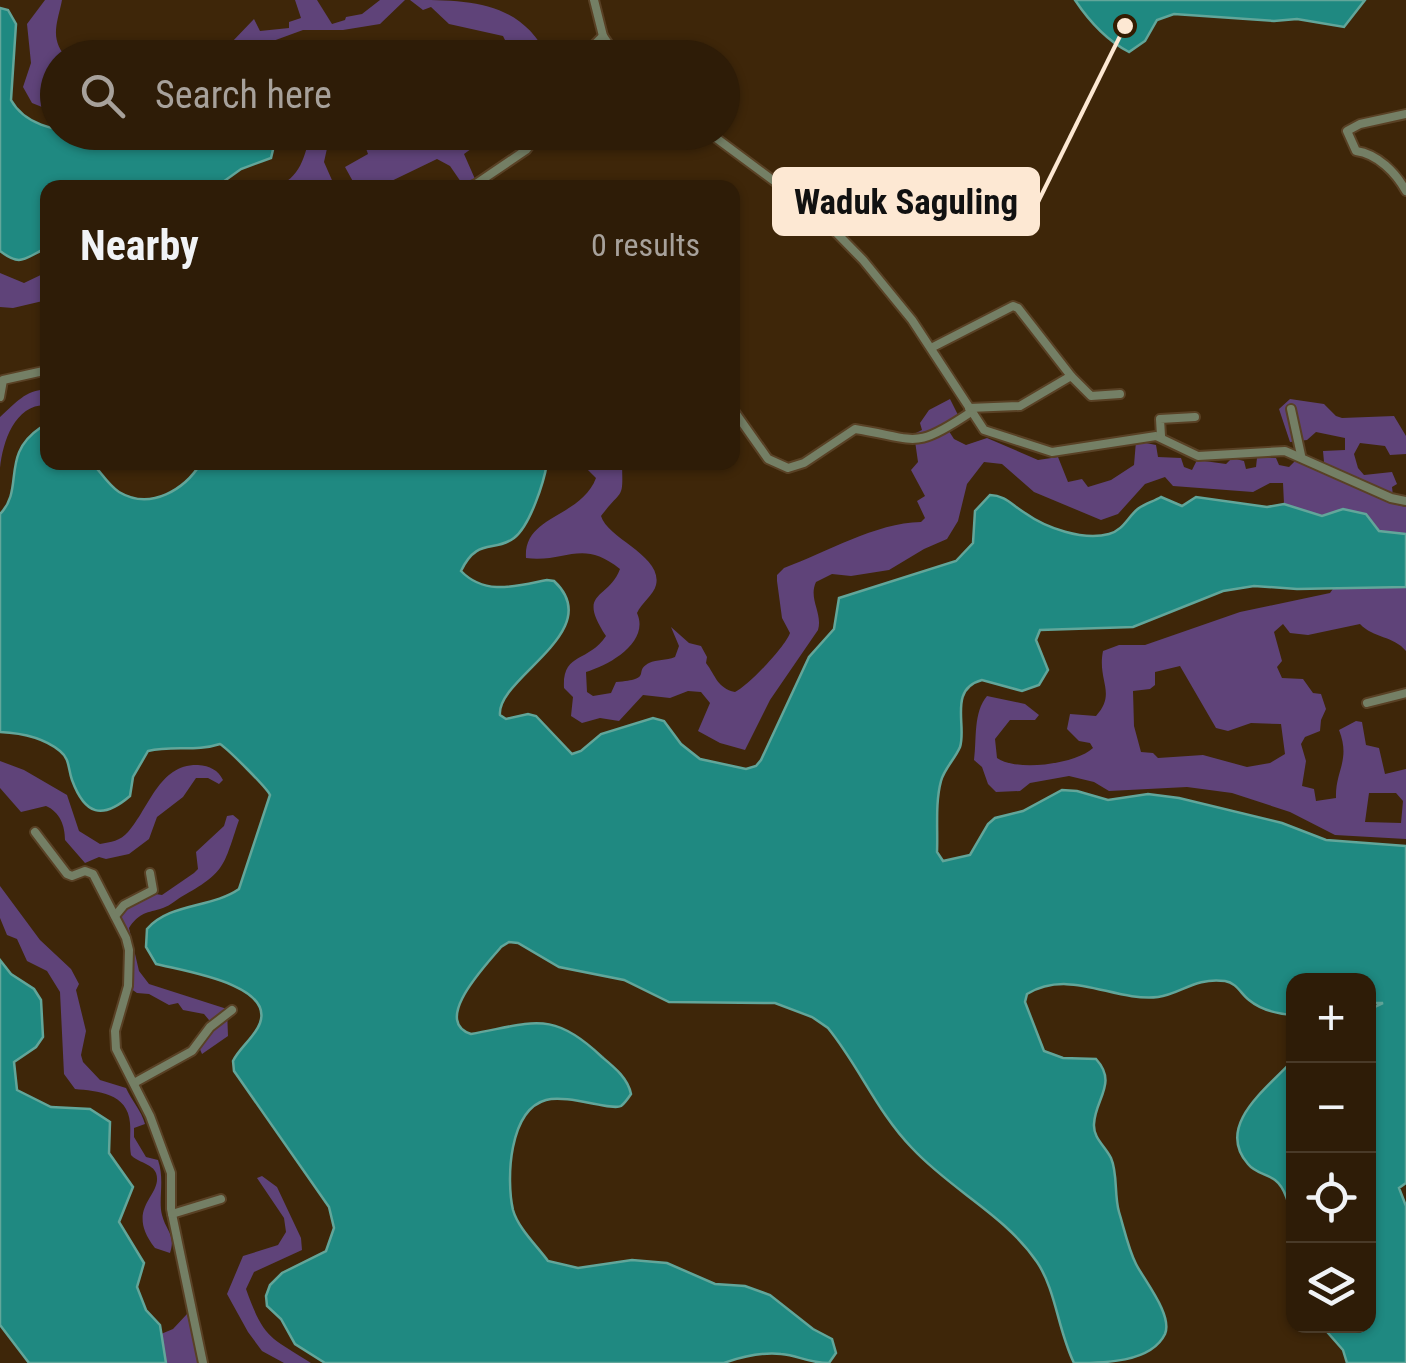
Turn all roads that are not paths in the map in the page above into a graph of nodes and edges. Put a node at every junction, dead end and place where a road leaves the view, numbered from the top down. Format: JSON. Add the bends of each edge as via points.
{"nodes":[{"id":1,"x":594,"y":0,"type":"edge"},
{"id":2,"x":603,"y":36,"type":"junction"},
{"id":3,"x":599,"y":40,"type":"edge"},
{"id":4,"x":606,"y":40,"type":"edge"},
{"id":5,"x":1406,"y":114,"type":"edge"},
{"id":6,"x":526,"y":150,"type":"edge"},
{"id":7,"x":732,"y":150,"type":"edge"},
{"id":8,"x":482,"y":180,"type":"edge"},
{"id":9,"x":1406,"y":191,"type":"edge"},
{"id":10,"x":931,"y":348,"type":"junction"},
{"id":11,"x":40,"y":372,"type":"edge"},
{"id":12,"x":1071,"y":376,"type":"junction"},
{"id":13,"x":1120,"y":394,"type":"dead end"},
{"id":14,"x":0,"y":397,"type":"edge"},
{"id":15,"x":1291,"y":409,"type":"dead end"},
{"id":16,"x":970,"y":410,"type":"junction"},
{"id":17,"x":1195,"y":417,"type":"dead end"},
{"id":18,"x":740,"y":419,"type":"edge"},
{"id":19,"x":1161,"y":436,"type":"junction"},
{"id":20,"x":1301,"y":456,"type":"junction"},
{"id":21,"x":1406,"y":501,"type":"edge"},
{"id":22,"x":1406,"y":694,"type":"edge"},
{"id":23,"x":1367,"y":703,"type":"dead end"},
{"id":24,"x":35,"y":832,"type":"dead end"},
{"id":25,"x":150,"y":873,"type":"dead end"},
{"id":26,"x":115,"y":916,"type":"junction"},
{"id":27,"x":232,"y":1010,"type":"dead end"},
{"id":28,"x":134,"y":1083,"type":"junction"},
{"id":29,"x":221,"y":1198,"type":"dead end"},
{"id":30,"x":172,"y":1214,"type":"junction"},
{"id":31,"x":203,"y":1363,"type":"edge"}],
"edges":[{"from":1,"to":2,"type":"street"},
{"from":2,"to":3,"type":"street"},
{"from":2,"to":4,"type":"street"},
{"from":5,"to":9,"type":"street","via":[[1347,130],[1354,149],[1398,175]]},
{"from":6,"to":8,"type":"street"},
{"from":7,"to":10,"type":"street","via":[[817,214],[863,260]]},
{"from":10,"to":12,"type":"street","via":[[1013,306]]},
{"from":10,"to":16,"type":"street"},
{"from":11,"to":14,"type":"street","via":[[3,380]]},
{"from":12,"to":13,"type":"street","via":[[1092,396]]},
{"from":12,"to":16,"type":"street","via":[[1020,406]]},
{"from":15,"to":20,"type":"street"},
{"from":16,"to":18,"type":"street","via":[[926,440],[855,430],[788,468],[768,459]]},
{"from":16,"to":19,"type":"street","via":[[984,430],[1052,452]]},
{"from":17,"to":19,"type":"street","via":[[1160,419]]},
{"from":19,"to":20,"type":"street","via":[[1198,456],[1280,450]]},
{"from":20,"to":21,"type":"street"},
{"from":22,"to":23,"type":"street"},
{"from":24,"to":26,"type":"street","via":[[67,874],[93,874]]},
{"from":25,"to":26,"type":"street","via":[[153,890]]},
{"from":26,"to":28,"type":"street","via":[[130,967],[116,1049]]},
{"from":27,"to":28,"type":"street","via":[[192,1051]]},
{"from":28,"to":30,"type":"street","via":[[172,1173]]},
{"from":29,"to":30,"type":"street"},
{"from":30,"to":31,"type":"street"}]}
